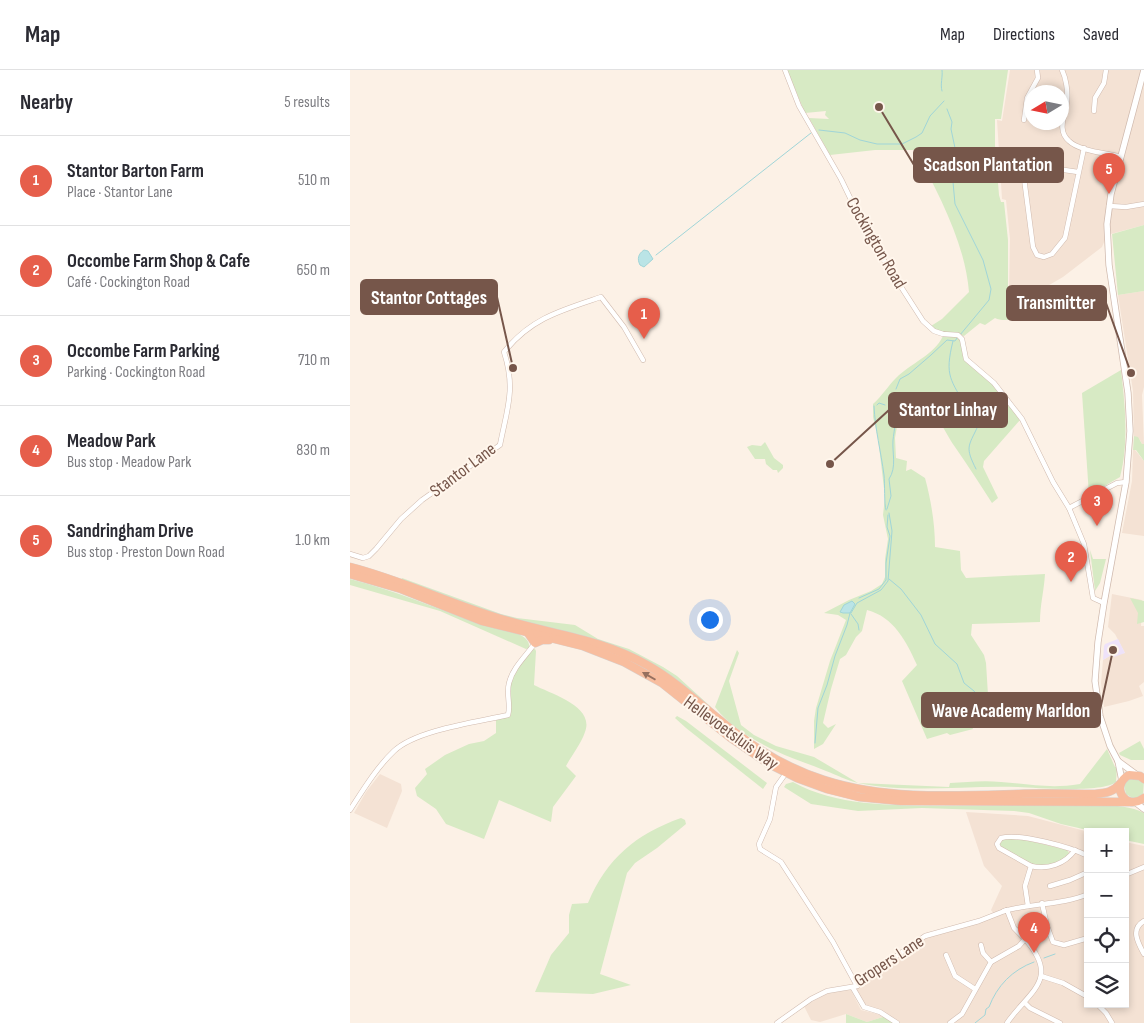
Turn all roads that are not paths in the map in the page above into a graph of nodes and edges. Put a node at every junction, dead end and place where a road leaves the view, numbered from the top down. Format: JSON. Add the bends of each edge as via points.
{"nodes":[{"id":1,"x":785,"y":70,"type":"edge"},
{"id":2,"x":1037,"y":70,"type":"edge"},
{"id":3,"x":1062,"y":70,"type":"edge"},
{"id":4,"x":1106,"y":70,"type":"edge"},
{"id":5,"x":1144,"y":70,"type":"edge"},
{"id":6,"x":1034,"y":85,"type":"edge"},
{"id":7,"x":1094,"y":111,"type":"dead end"},
{"id":8,"x":1084,"y":148,"type":"junction"},
{"id":9,"x":1121,"y":157,"type":"junction"},
{"id":10,"x":1078,"y":172,"type":"junction"},
{"id":11,"x":1144,"y":204,"type":"edge"},
{"id":12,"x":1109,"y":206,"type":"junction"},
{"id":13,"x":643,"y":360,"type":"dead end"},
{"id":14,"x":1126,"y":482,"type":"junction"},
{"id":15,"x":1069,"y":508,"type":"junction"},
{"id":16,"x":350,"y":554,"type":"edge"},
{"id":17,"x":350,"y":567,"type":"edge"},
{"id":18,"x":350,"y":574,"type":"edge"},
{"id":19,"x":1104,"y":603,"type":"junction"},
{"id":20,"x":528,"y":632,"type":"junction"},
{"id":21,"x":558,"y":640,"type":"junction"},
{"id":22,"x":535,"y":643,"type":"junction"},
{"id":23,"x":1118,"y":761,"type":"junction"},
{"id":24,"x":786,"y":773,"type":"junction"},
{"id":25,"x":1141,"y":776,"type":"edge"},
{"id":26,"x":1122,"y":782,"type":"junction"},
{"id":27,"x":1144,"y":798,"type":"edge"},
{"id":28,"x":1133,"y":802,"type":"junction"},
{"id":29,"x":1144,"y":809,"type":"edge"},
{"id":30,"x":350,"y":810,"type":"edge"},
{"id":31,"x":1075,"y":850,"type":"junction"},
{"id":32,"x":1084,"y":854,"type":"edge"},
{"id":33,"x":1031,"y":866,"type":"junction"},
{"id":34,"x":1144,"y":867,"type":"edge"},
{"id":35,"x":1086,"y":873,"type":"edge"},
{"id":36,"x":1129,"y":873,"type":"edge"},
{"id":37,"x":1050,"y":886,"type":"dead end"},
{"id":38,"x":1084,"y":896,"type":"edge"},
{"id":39,"x":1042,"y":903,"type":"junction"},
{"id":40,"x":1030,"y":905,"type":"junction"},
{"id":41,"x":1007,"y":910,"type":"junction"},
{"id":42,"x":995,"y":914,"type":"dead end"},
{"id":43,"x":1144,"y":921,"type":"edge"},
{"id":44,"x":1025,"y":939,"type":"junction"},
{"id":45,"x":1084,"y":939,"type":"edge"},
{"id":46,"x":983,"y":947,"type":"dead end"},
{"id":47,"x":1144,"y":954,"type":"edge"},
{"id":48,"x":941,"y":960,"type":"dead end"},
{"id":49,"x":991,"y":962,"type":"junction"},
{"id":50,"x":1042,"y":976,"type":"junction"},
{"id":51,"x":855,"y":987,"type":"junction"},
{"id":52,"x":976,"y":989,"type":"junction"},
{"id":53,"x":1084,"y":995,"type":"edge"},
{"id":54,"x":1025,"y":1003,"type":"junction"},
{"id":55,"x":1101,"y":1008,"type":"edge"},
{"id":56,"x":776,"y":1023,"type":"edge"},
{"id":57,"x":897,"y":1023,"type":"edge"},
{"id":58,"x":950,"y":1023,"type":"edge"},
{"id":59,"x":1007,"y":1023,"type":"edge"},
{"id":60,"x":1060,"y":1023,"type":"edge"},
{"id":61,"x":1112,"y":1023,"type":"edge"}],
"edges":[{"from":1,"to":15,"type":"street","name":"Cockington Road","via":[[799,106],[841,179],[869,237],[923,321],[934,331],[961,337],[966,360],[1000,389],[1026,427]]},
{"from":2,"to":6,"type":"street"},
{"from":3,"to":8,"type":"street","via":[[1067,100],[1062,120],[1064,134],[1068,141]]},
{"from":4,"to":7,"type":"street","via":[[1104,83],[1095,98]]},
{"from":5,"to":9,"type":"street"},
{"from":8,"to":9,"type":"street"},
{"from":8,"to":10,"type":"street"},
{"from":9,"to":12,"type":"street"},
{"from":10,"to":10,"type":"street","via":[[1066,238],[1052,254],[1037,255],[1024,178],[1027,168],[1037,166]]},
{"from":11,"to":12,"type":"street"},
{"from":12,"to":14,"type":"street","via":[[1109,258],[1128,393],[1130,431]]},
{"from":13,"to":16,"type":"street","name":"Stantor Lane","via":[[601,297],[565,308],[533,324],[504,352],[510,399],[500,444],[422,500],[369,556],[363,558]]},
{"from":14,"to":15,"type":"street"},
{"from":14,"to":19,"type":"street"},
{"from":15,"to":19,"type":"street","via":[[1084,544],[1093,598]]},
{"from":17,"to":26,"type":"highway","name":"Hellevoetsluis Way","via":[[500,619],[584,639],[620,652],[671,680],[759,750],[800,771],[839,784],[878,792],[966,795],[1095,794],[1115,790]]},
{"from":18,"to":20,"type":"highway","name":"Hellevoetsluis Way","via":[[401,589],[482,620]]},
{"from":19,"to":23,"type":"street","via":[[1096,655],[1096,687],[1104,730]]},
{"from":20,"to":21,"type":"highway","name":"Hellevoetsluis Way"},
{"from":20,"to":22,"type":"highway"},
{"from":21,"to":22,"type":"highway"},
{"from":24,"to":21,"type":"highway","name":"Hellevoetsluis Way","one_way":true,"via":[[738,743],[656,679],[609,656]]},
{"from":22,"to":30,"type":"street","via":[[511,677],[507,693],[508,715],[427,734],[403,744],[384,762]]},
{"from":23,"to":25,"type":"street"},
{"from":23,"to":26,"type":"street"},
{"from":24,"to":28,"type":"highway","name":"Hellevoetsluis Way","via":[[827,789],[879,800]]},
{"from":24,"to":51,"type":"street","via":[[776,787],[760,849],[781,862],[833,942]]},
{"from":25,"to":26,"type":"highway","name":"Hellevoetsluis Way","via":[[1129,775]]},
{"from":26,"to":28,"type":"highway","via":[[1122,796]]},
{"from":27,"to":28,"type":"highway"},
{"from":28,"to":29,"type":"street"},
{"from":31,"to":32,"type":"street"},
{"from":31,"to":33,"type":"street","via":[[1067,860],[1059,863]]},
{"from":31,"to":33,"type":"street","via":[[1015,836],[998,840],[999,848]]},
{"from":33,"to":40,"type":"street","via":[[1025,886]]},
{"from":34,"to":36,"type":"street"},
{"from":35,"to":37,"type":"street"},
{"from":38,"to":39,"type":"street","via":[[1075,900]]},
{"from":39,"to":40,"type":"street"},
{"from":39,"to":45,"type":"street","via":[[1053,942],[1064,945]]},
{"from":40,"to":41,"type":"street"},
{"from":41,"to":42,"type":"street"},
{"from":41,"to":44,"type":"street","via":[[1014,928]]},
{"from":41,"to":51,"type":"street","name":"Gropers Lane","via":[[925,936]]},
{"from":43,"to":47,"type":"street","via":[[1138,926],[1136,938]]},
{"from":44,"to":49,"type":"street","via":[[1012,951]]},
{"from":44,"to":50,"type":"street","via":[[1040,960]]},
{"from":46,"to":49,"type":"street"},
{"from":48,"to":52,"type":"street","via":[[947,957],[955,976]]},
{"from":49,"to":52,"type":"street"},
{"from":50,"to":53,"type":"street"},
{"from":50,"to":54,"type":"street"},
{"from":51,"to":56,"type":"street","name":"Gropers Lane","via":[[827,991],[811,998]]},
{"from":51,"to":57,"type":"street","via":[[864,1007]]},
{"from":52,"to":58,"type":"street","via":[[962,1014]]},
{"from":54,"to":59,"type":"street"},
{"from":54,"to":60,"type":"street"},
{"from":55,"to":61,"type":"street"}]}
